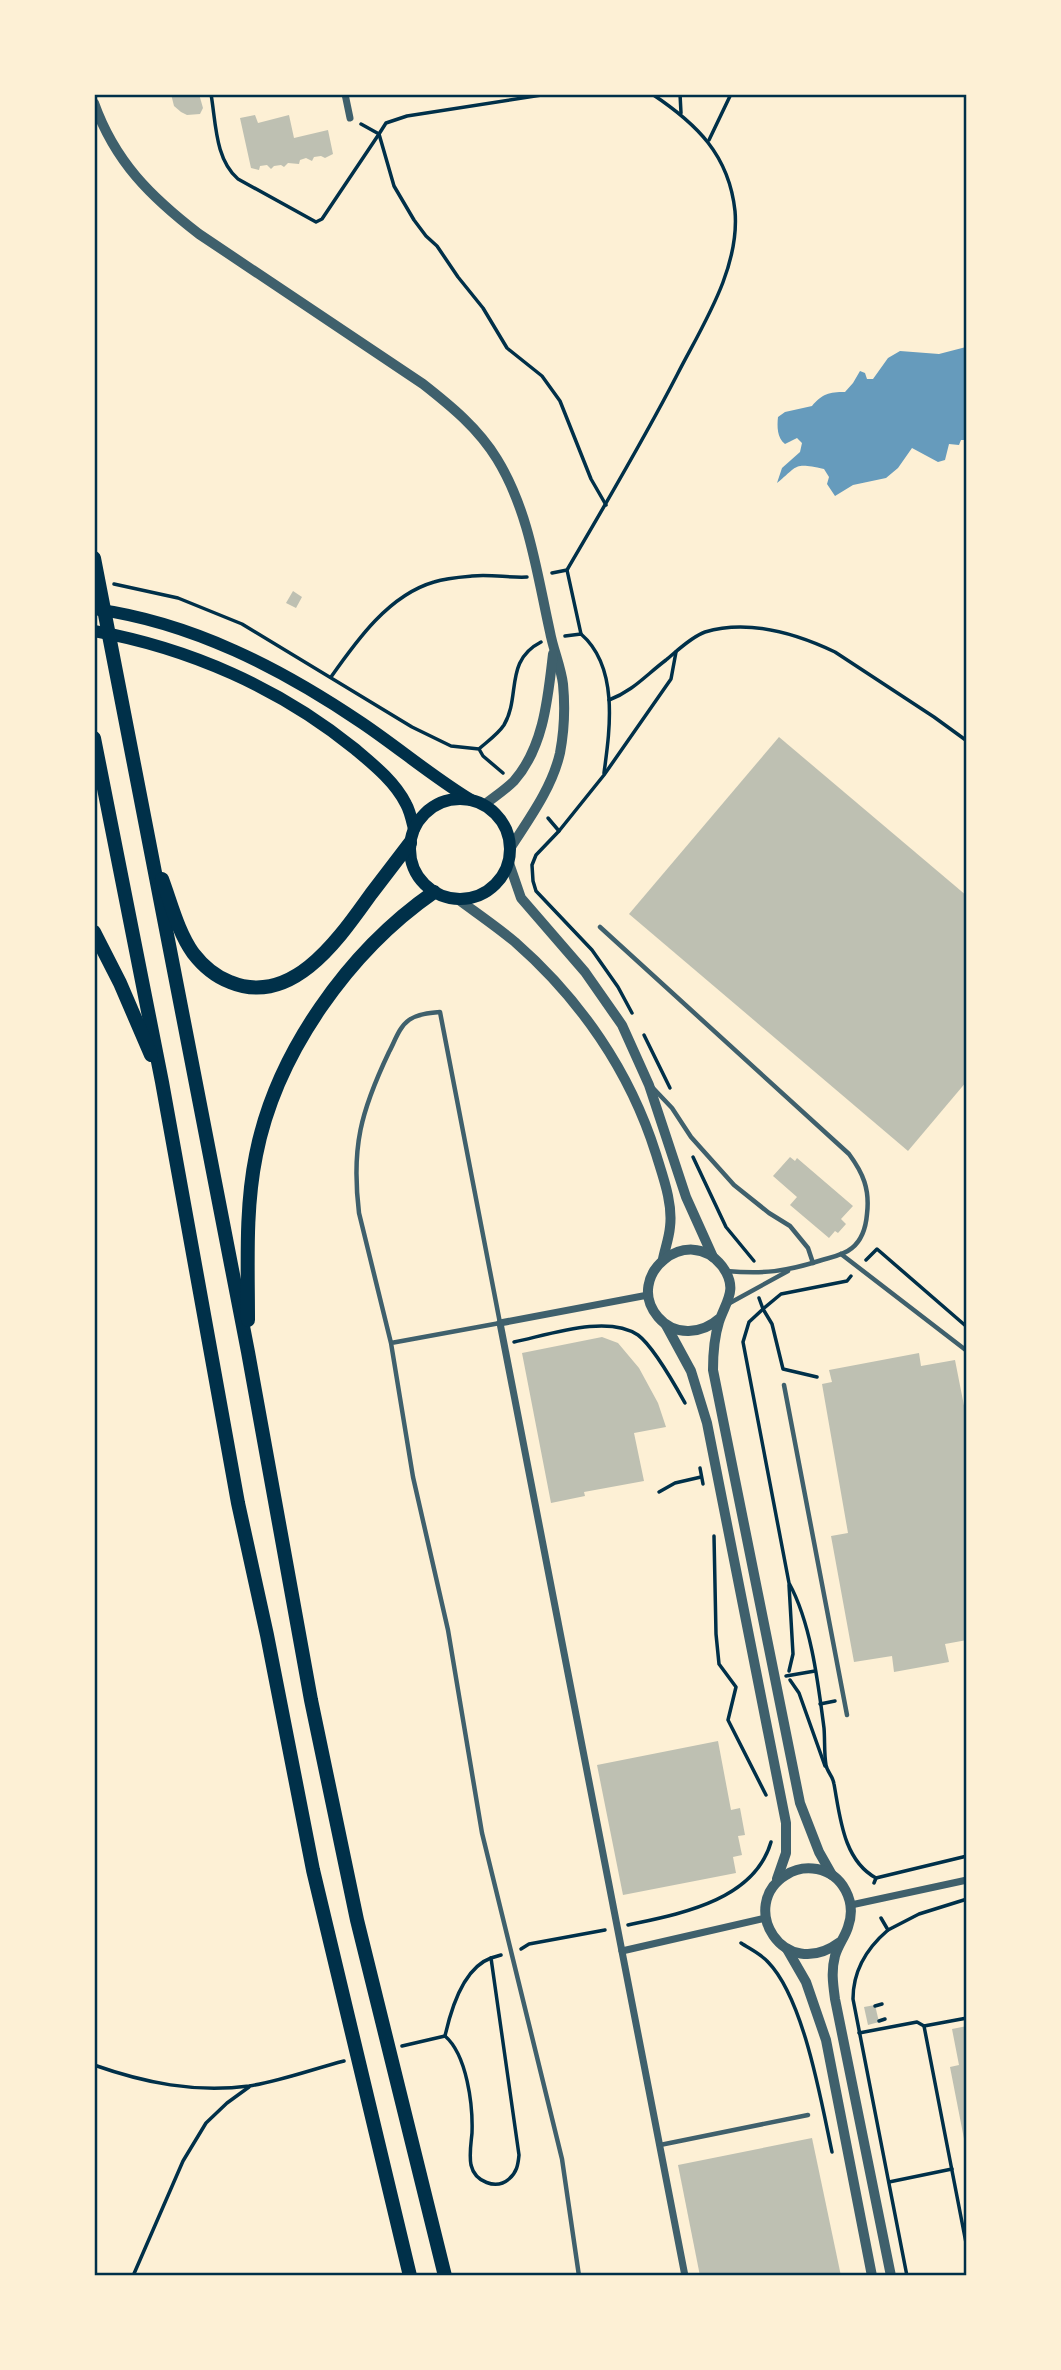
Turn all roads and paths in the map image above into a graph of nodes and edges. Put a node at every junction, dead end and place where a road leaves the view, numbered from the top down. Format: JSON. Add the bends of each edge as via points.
{"nodes":[{"id":1,"x":211,"y":94,"type":"edge"},
{"id":2,"x":345,"y":94,"type":"edge"},
{"id":3,"x":548,"y":94,"type":"edge"},
{"id":4,"x":652,"y":94,"type":"edge"},
{"id":5,"x":680,"y":94,"type":"edge"},
{"id":6,"x":731,"y":94,"type":"edge"},
{"id":7,"x":94,"y":103,"type":"edge"},
{"id":8,"x":681,"y":114,"type":"junction"},
{"id":9,"x":350,"y":118,"type":"joint"},
{"id":10,"x":379,"y":134,"type":"junction"},
{"id":11,"x":708,"y":141,"type":"junction"},
{"id":12,"x":606,"y":505,"type":"junction"},
{"id":13,"x":94,"y":558,"type":"edge"},
{"id":14,"x":559,"y":572,"type":"dead end"},
{"id":15,"x":568,"y":572,"type":"junction"},
{"id":16,"x":524,"y":577,"type":"dead end"},
{"id":17,"x":101,"y":580,"type":"junction"},
{"id":18,"x":94,"y":609,"type":"edge"},
{"id":19,"x":94,"y":631,"type":"edge"},
{"id":20,"x":572,"y":634,"type":"dead end"},
{"id":21,"x":581,"y":634,"type":"junction"},
{"id":22,"x":549,"y":644,"type":"junction"},
{"id":23,"x":676,"y":652,"type":"junction"},
{"id":24,"x":331,"y":677,"type":"junction"},
{"id":25,"x":609,"y":700,"type":"junction"},
{"id":26,"x":94,"y":738,"type":"edge"},
{"id":27,"x":967,"y":741,"type":"edge"},
{"id":28,"x":479,"y":749,"type":"junction"},
{"id":29,"x":503,"y":774,"type":"dead end"},
{"id":30,"x":604,"y":775,"type":"junction"},
{"id":31,"x":471,"y":800,"type":"junction"},
{"id":32,"x":484,"y":805,"type":"junction"},
{"id":33,"x":548,"y":818,"type":"dead end"},
{"id":34,"x":412,"y":836,"type":"junction"},
{"id":35,"x":147,"y":838,"type":"junction"},
{"id":36,"x":511,"y":848,"type":"junction"},
{"id":37,"x":509,"y":863,"type":"junction"},
{"id":38,"x":434,"y":892,"type":"junction"},
{"id":39,"x":459,"y":900,"type":"junction"},
{"id":40,"x":600,"y":927,"type":"dead end"},
{"id":41,"x":94,"y":932,"type":"edge"},
{"id":42,"x":162,"y":1082,"type":"junction"},
{"id":43,"x":649,"y":1085,"type":"junction"},
{"id":44,"x":690,"y":1153,"type":"dead end"},
{"id":45,"x":841,"y":1254,"type":"junction"},
{"id":46,"x":713,"y":1257,"type":"junction"},
{"id":47,"x":663,"y":1259,"type":"junction"},
{"id":48,"x":813,"y":1263,"type":"junction"},
{"id":49,"x":757,"y":1266,"type":"dead end"},
{"id":50,"x":791,"y":1270,"type":"junction"},
{"id":51,"x":725,"y":1271,"type":"junction"},
{"id":52,"x":648,"y":1295,"type":"junction"},
{"id":53,"x":759,"y":1298,"type":"dead end"},
{"id":54,"x":727,"y":1305,"type":"junction"},
{"id":55,"x":763,"y":1309,"type":"junction"},
{"id":56,"x":720,"y":1318,"type":"junction"},
{"id":57,"x":500,"y":1323,"type":"junction"},
{"id":58,"x":666,"y":1324,"type":"junction"},
{"id":59,"x":390,"y":1343,"type":"junction"},
{"id":60,"x":504,"y":1344,"type":"junction"},
{"id":61,"x":967,"y":1351,"type":"edge"},
{"id":62,"x":248,"y":1353,"type":"junction"},
{"id":63,"x":817,"y":1377,"type":"dead end"},
{"id":64,"x":784,"y":1385,"type":"dead end"},
{"id":65,"x":687,"y":1407,"type":"dead end"},
{"id":66,"x":699,"y":1465,"type":"dead end"},
{"id":67,"x":701,"y":1477,"type":"junction"},
{"id":68,"x":704,"y":1489,"type":"dead end"},
{"id":69,"x":659,"y":1492,"type":"dead end"},
{"id":70,"x":714,"y":1532,"type":"dead end"},
{"id":71,"x":789,"y":1583,"type":"junction"},
{"id":72,"x":815,"y":1671,"type":"junction"},
{"id":73,"x":786,"y":1676,"type":"junction"},
{"id":74,"x":847,"y":1715,"type":"dead end"},
{"id":75,"x":826,"y":1769,"type":"junction"},
{"id":76,"x":771,"y":1802,"type":"dead end"},
{"id":77,"x":772,"y":1839,"type":"dead end"},
{"id":78,"x":967,"y":1856,"type":"edge"},
{"id":79,"x":832,"y":1875,"type":"junction"},
{"id":80,"x":967,"y":1880,"type":"edge"},
{"id":81,"x":776,"y":1883,"type":"junction"},
{"id":82,"x":967,"y":1899,"type":"edge"},
{"id":83,"x":851,"y":1905,"type":"junction"},
{"id":84,"x":766,"y":1918,"type":"junction"},
{"id":85,"x":881,"y":1918,"type":"dead end"},
{"id":86,"x":626,"y":1925,"type":"dead end"},
{"id":87,"x":607,"y":1929,"type":"dead end"},
{"id":88,"x":888,"y":1930,"type":"junction"},
{"id":89,"x":839,"y":1942,"type":"junction"},
{"id":90,"x":741,"y":1943,"type":"dead end"},
{"id":91,"x":787,"y":1949,"type":"junction"},
{"id":92,"x":516,"y":1951,"type":"dead end"},
{"id":93,"x":622,"y":1951,"type":"junction"},
{"id":94,"x":503,"y":1954,"type":"dead end"},
{"id":95,"x":491,"y":1958,"type":"junction"},
{"id":96,"x":882,"y":2004,"type":"dead end"},
{"id":97,"x":875,"y":2006,"type":"dead end"},
{"id":98,"x":967,"y":2018,"type":"edge"},
{"id":99,"x":886,"y":2020,"type":"dead end"},
{"id":100,"x":878,"y":2021,"type":"dead end"},
{"id":101,"x":924,"y":2026,"type":"junction"},
{"id":102,"x":859,"y":2033,"type":"junction"},
{"id":103,"x":445,"y":2036,"type":"junction"},
{"id":104,"x":430,"y":2040,"type":"dead end"},
{"id":105,"x":94,"y":2064,"type":"edge"},
{"id":106,"x":306,"y":2071,"type":"dead end"},
{"id":107,"x":250,"y":2086,"type":"junction"},
{"id":108,"x":808,"y":2115,"type":"dead end"},
{"id":109,"x":660,"y":2145,"type":"junction"},
{"id":110,"x":832,"y":2155,"type":"dead end"},
{"id":111,"x":952,"y":2169,"type":"junction"},
{"id":112,"x":889,"y":2182,"type":"junction"},
{"id":113,"x":967,"y":2248,"type":"edge"},
{"id":114,"x":133,"y":2276,"type":"edge"},
{"id":115,"x":410,"y":2276,"type":"edge"},
{"id":116,"x":445,"y":2276,"type":"edge"},
{"id":117,"x":579,"y":2276,"type":"edge"},
{"id":118,"x":685,"y":2276,"type":"edge"},
{"id":119,"x":872,"y":2276,"type":"edge"},
{"id":120,"x":891,"y":2276,"type":"edge"},
{"id":121,"x":907,"y":2276,"type":"edge"}],
"edges":[{"from":1,"to":10,"type":"path","via":[[222,159],[230,172],[316,222]]},
{"from":2,"to":9,"type":"street"},
{"from":3,"to":10,"type":"path","via":[[407,116],[386,123]]},
{"from":4,"to":8,"type":"path"},
{"from":5,"to":8,"type":"path"},
{"from":6,"to":11,"type":"path"},
{"from":7,"to":22,"type":"street","via":[[127,166],[171,212],[422,384],[477,431],[496,458],[523,514]]},
{"from":8,"to":11,"type":"path"},
{"from":9,"to":10,"type":"path"},
{"from":10,"to":12,"type":"path","via":[[394,186],[414,220],[483,309],[507,348],[542,376],[560,401]]},
{"from":11,"to":12,"type":"path","via":[[721,162],[733,199],[735,226],[727,267],[690,351]]},
{"from":12,"to":15,"type":"path"},
{"from":13,"to":17,"type":"highway"},
{"from":14,"to":15,"type":"path"},
{"from":15,"to":21,"type":"path"},
{"from":16,"to":24,"type":"path","via":[[472,576],[413,591],[370,627]]},
{"from":17,"to":24,"type":"path","via":[[194,603],[242,624]]},
{"from":17,"to":35,"type":"highway"},
{"from":18,"to":31,"type":"main road","via":[[164,624],[249,656],[315,692]]},
{"from":19,"to":34,"type":"main road","via":[[163,647],[225,670],[310,716],[391,783],[408,806]]},
{"from":20,"to":21,"type":"path"},
{"from":21,"to":25,"type":"path","via":[[597,652]]},
{"from":22,"to":28,"type":"path","via":[[526,652],[514,679],[503,727]]},
{"from":22,"to":32,"type":"street","via":[[546,713],[526,766]]},
{"from":22,"to":36,"type":"street","via":[[563,682],[560,754],[537,807]]},
{"from":23,"to":25,"type":"path","via":[[639,684]]},
{"from":23,"to":27,"type":"path","via":[[703,633],[736,626],[790,635],[835,652]]},
{"from":23,"to":30,"type":"path","via":[[671,680]]},
{"from":24,"to":28,"type":"path","via":[[423,733],[451,746]]},
{"from":25,"to":30,"type":"path"},
{"from":26,"to":42,"type":"highway"},
{"from":28,"to":29,"type":"path"},
{"from":30,"to":33,"type":"path","via":[[559,831]]},
{"from":31,"to":32,"type":"main road"},
{"from":31,"to":34,"type":"main road","via":[[444,801],[431,808]]},
{"from":32,"to":36,"type":"main road","via":[[503,823]]},
{"from":34,"to":35,"type":"highway","via":[[324,956],[286,981],[254,988],[212,973],[191,950]]},
{"from":34,"to":38,"type":"main road","via":[[416,873]]},
{"from":35,"to":62,"type":"highway"},
{"from":36,"to":37,"type":"main road"},
{"from":37,"to":39,"type":"main road","via":[[485,893]]},
{"from":37,"to":43,"type":"street","via":[[521,898],[616,1016]]},
{"from":38,"to":39,"type":"main road"},
{"from":38,"to":62,"type":"highway","via":[[399,919],[354,966],[303,1034],[277,1085],[261,1132],[252,1180]]},
{"from":39,"to":47,"type":"street","via":[[516,943],[563,990],[627,1082],[652,1142],[668,1198],[670,1228]]},
{"from":40,"to":45,"type":"lane","via":[[849,1154],[865,1179],[868,1209],[860,1237],[853,1248]]},
{"from":41,"to":42,"type":"highway"},
{"from":42,"to":115,"type":"highway","via":[[238,1503],[313,1870]]},
{"from":43,"to":46,"type":"street","via":[[686,1197]]},
{"from":43,"to":48,"type":"lane","via":[[734,1185],[790,1226],[808,1248]]},
{"from":44,"to":49,"type":"path","via":[[726,1227]]},
{"from":45,"to":48,"type":"lane"},
{"from":45,"to":61,"type":"lane"},
{"from":46,"to":47,"type":"street","via":[[685,1250]]},
{"from":46,"to":51,"type":"street"},
{"from":47,"to":52,"type":"street","via":[[654,1270]]},
{"from":48,"to":50,"type":"lane"},
{"from":50,"to":51,"type":"lane"},
{"from":50,"to":54,"type":"lane"},
{"from":51,"to":54,"type":"street","via":[[730,1287]]},
{"from":52,"to":57,"type":"street"},
{"from":52,"to":58,"type":"street"},
{"from":53,"to":55,"type":"path"},
{"from":54,"to":56,"type":"street"},
{"from":55,"to":63,"type":"path","via":[[772,1324],[783,1370]]},
{"from":55,"to":71,"type":"path","via":[[749,1322],[743,1342]]},
{"from":56,"to":58,"type":"street","via":[[694,1331]]},
{"from":56,"to":79,"type":"street","via":[[713,1370],[783,1728],[802,1812]]},
{"from":57,"to":59,"type":"lane"},
{"from":57,"to":59,"type":"lane","via":[[440,1012],[419,1014],[399,1031],[357,1137],[359,1213]]},
{"from":57,"to":60,"type":"street"},
{"from":58,"to":81,"type":"street","via":[[691,1371],[713,1447],[786,1823],[786,1853]]},
{"from":59,"to":117,"type":"lane","via":[[417,1500],[448,1630],[482,1833],[562,2160]]},
{"from":60,"to":65,"type":"path","via":[[585,1327],[611,1326],[636,1334],[648,1345]]},
{"from":60,"to":93,"type":"street"},
{"from":62,"to":116,"type":"highway","via":[[310,1700],[354,1907]]},
{"from":64,"to":74,"type":"lane"},
{"from":66,"to":67,"type":"path"},
{"from":67,"to":68,"type":"path"},
{"from":67,"to":69,"type":"path"},
{"from":70,"to":76,"type":"path","via":[[719,1664],[736,1687],[728,1720]]},
{"from":71,"to":72,"type":"path","via":[[804,1620]]},
{"from":71,"to":73,"type":"path","via":[[793,1654]]},
{"from":72,"to":73,"type":"path"},
{"from":72,"to":75,"type":"path"},
{"from":73,"to":75,"type":"path","via":[[799,1693]]},
{"from":75,"to":78,"type":"path","via":[[834,1779],[843,1833],[860,1865],[875,1880]]},
{"from":77,"to":86,"type":"path","via":[[758,1868],[730,1892],[677,1914]]},
{"from":79,"to":81,"type":"street","via":[[802,1868]]},
{"from":79,"to":83,"type":"street"},
{"from":80,"to":83,"type":"street"},
{"from":81,"to":84,"type":"street","via":[[765,1906]]},
{"from":82,"to":88,"type":"path","via":[[919,1914]]},
{"from":83,"to":89,"type":"street","via":[[847,1931]]},
{"from":84,"to":91,"type":"street","via":[[769,1930]]},
{"from":84,"to":93,"type":"street"},
{"from":85,"to":88,"type":"path"},
{"from":87,"to":92,"type":"path","via":[[529,1944]]},
{"from":88,"to":102,"type":"path","via":[[866,1955],[854,1983]]},
{"from":89,"to":91,"type":"street","via":[[814,1954]]},
{"from":89,"to":120,"type":"street","via":[[832,1973],[835,1999]]},
{"from":90,"to":110,"type":"path","via":[[768,1961],[790,1993]]},
{"from":91,"to":119,"type":"street","via":[[806,1982],[826,2039]]},
{"from":93,"to":109,"type":"street"},
{"from":94,"to":95,"type":"path"},
{"from":95,"to":103,"type":"path","via":[[480,1963],[465,1982]]},
{"from":95,"to":103,"type":"path","via":[[519,2155],[517,2169],[503,2183],[481,2180],[471,2165],[466,2078],[460,2056]]},
{"from":96,"to":97,"type":"path"},
{"from":98,"to":101,"type":"path"},
{"from":99,"to":100,"type":"path"},
{"from":101,"to":102,"type":"path","via":[[917,2022]]},
{"from":101,"to":111,"type":"path"},
{"from":102,"to":112,"type":"path"},
{"from":103,"to":104,"type":"path"},
{"from":105,"to":107,"type":"path","via":[[133,2079],[178,2088]]},
{"from":106,"to":107,"type":"path"},
{"from":107,"to":114,"type":"path","via":[[206,2123],[183,2161]]},
{"from":108,"to":109,"type":"lane"},
{"from":109,"to":118,"type":"street"},
{"from":111,"to":112,"type":"path"},
{"from":111,"to":113,"type":"path"},
{"from":112,"to":121,"type":"path"}]}
